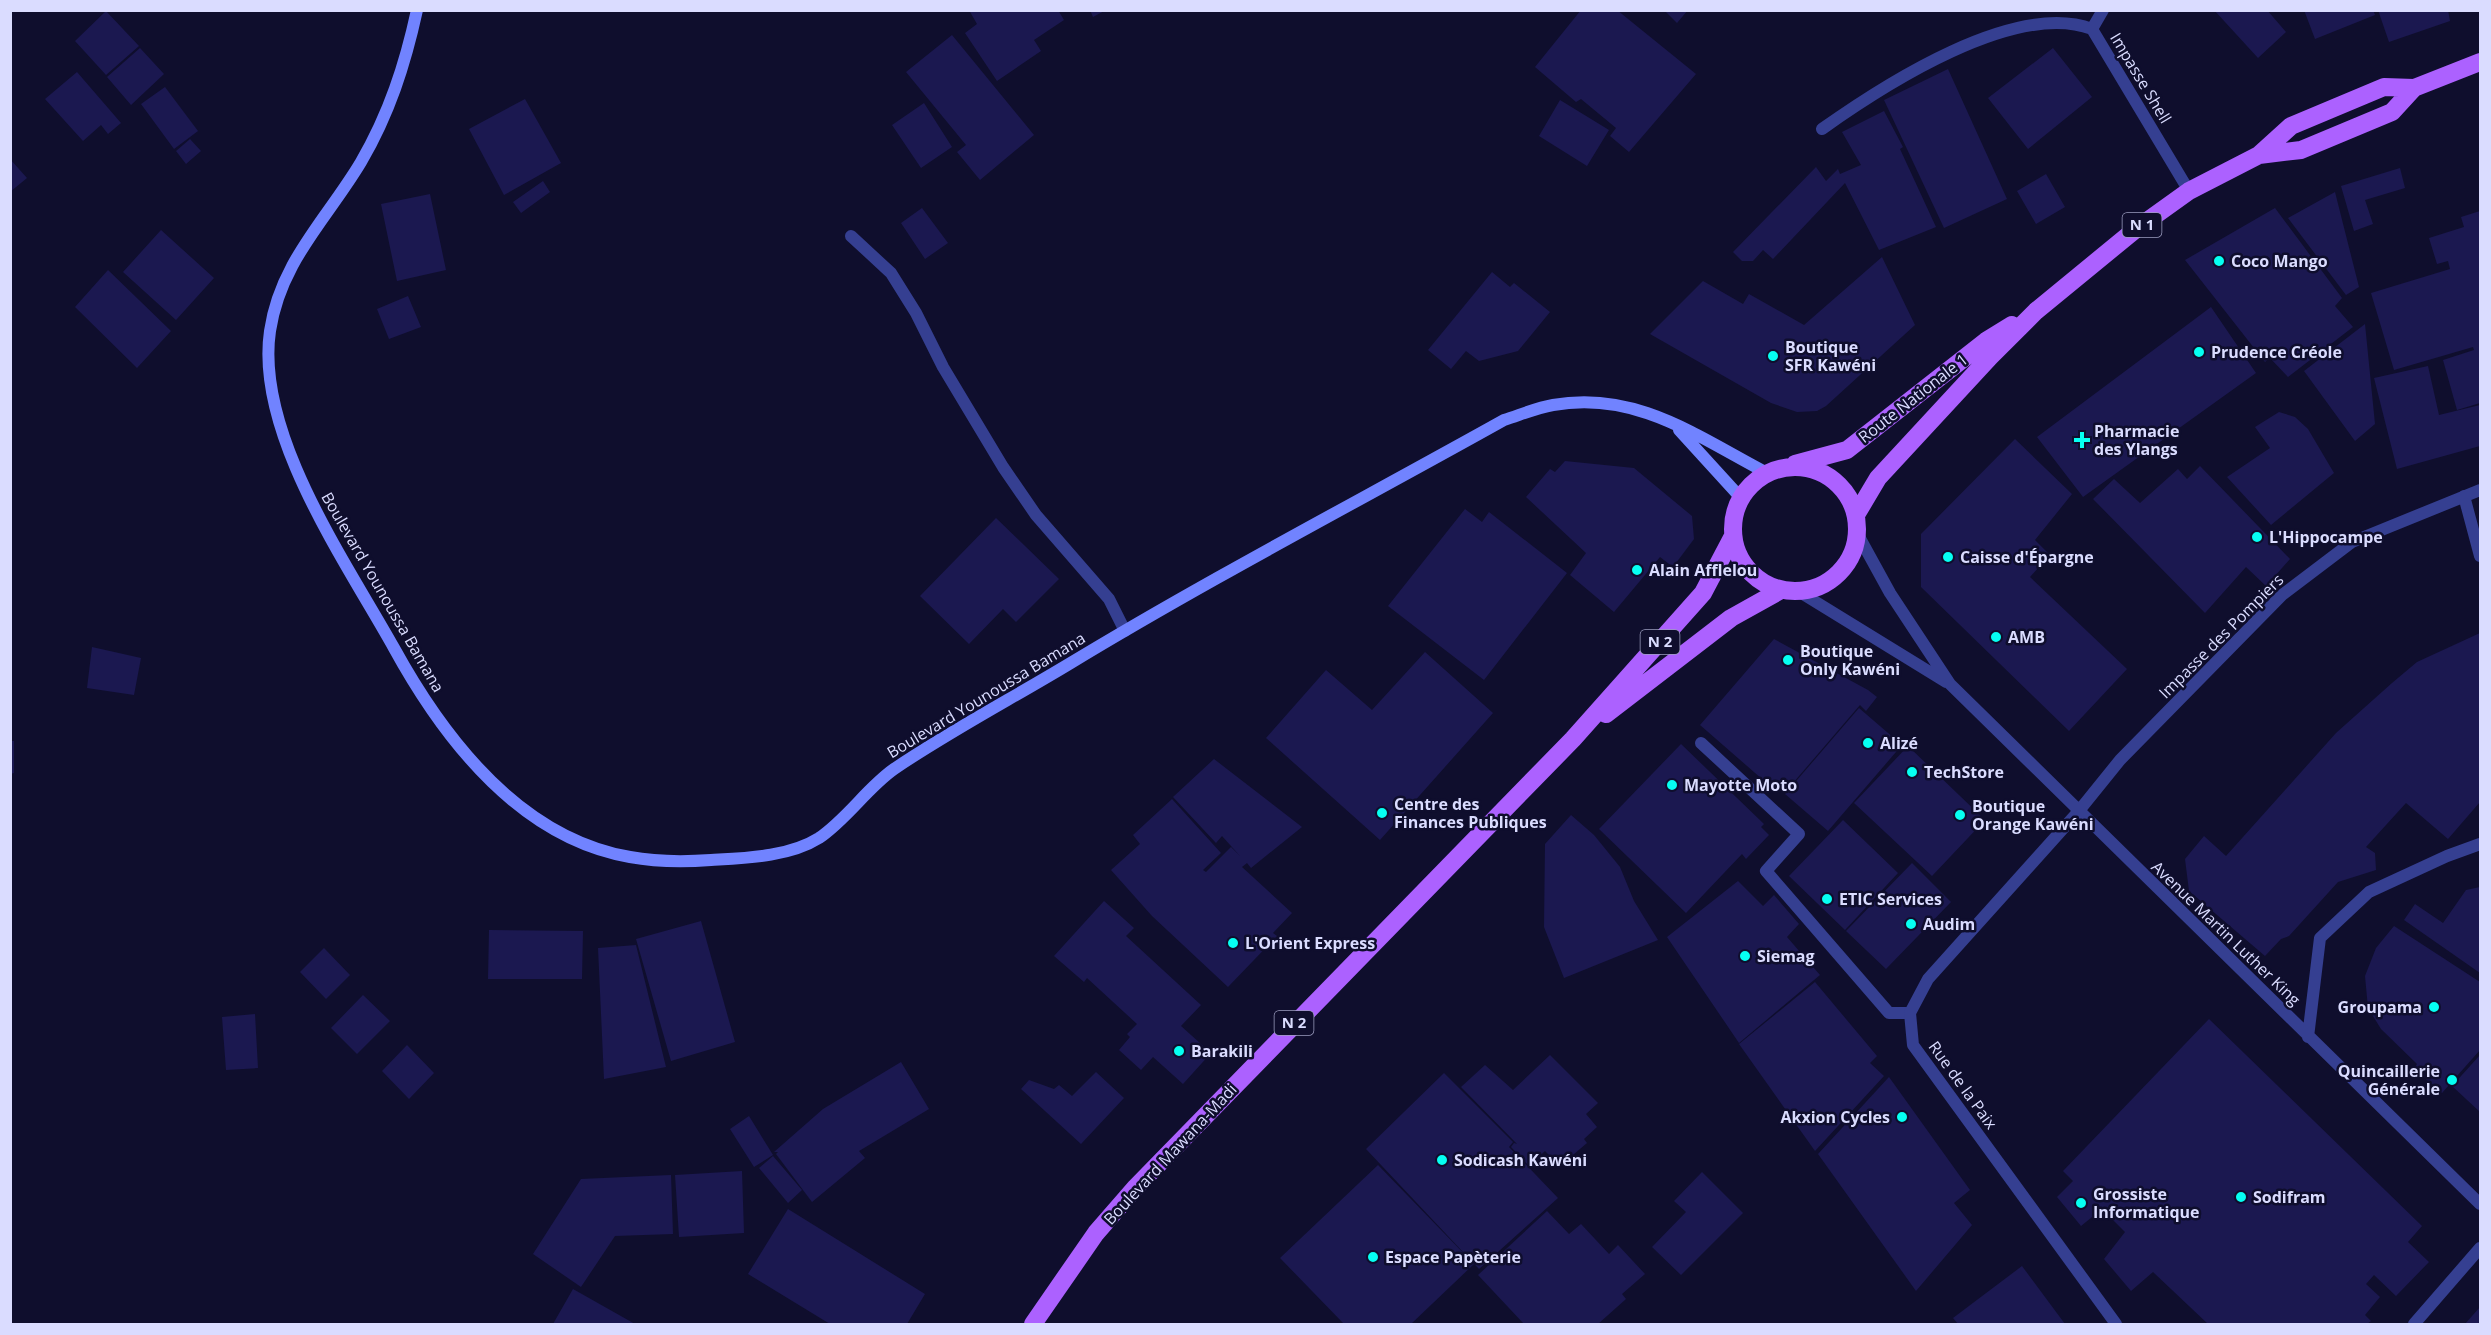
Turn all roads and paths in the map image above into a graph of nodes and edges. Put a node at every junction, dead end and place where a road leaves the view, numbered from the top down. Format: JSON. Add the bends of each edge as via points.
{"nodes":[{"id":1,"x":417,"y":10,"type":"edge"},
{"id":2,"x":2103,"y":10,"type":"edge"},
{"id":3,"x":2092,"y":28,"type":"junction"},
{"id":4,"x":2481,"y":62,"type":"edge"},
{"id":5,"x":2414,"y":88,"type":"junction"},
{"id":6,"x":1822,"y":129,"type":"dead end"},
{"id":7,"x":2259,"y":155,"type":"junction"},
{"id":8,"x":2189,"y":191,"type":"junction"},
{"id":9,"x":851,"y":237,"type":"dead end"},
{"id":10,"x":2036,"y":311,"type":"junction"},
{"id":11,"x":1670,"y":420,"type":"junction"},
{"id":12,"x":1775,"y":471,"type":"junction"},
{"id":13,"x":2481,"y":490,"type":"edge"},
{"id":14,"x":2464,"y":496,"type":"junction"},
{"id":15,"x":1741,"y":498,"type":"junction"},
{"id":16,"x":1856,"y":515,"type":"junction"},
{"id":17,"x":1857,"y":533,"type":"junction"},
{"id":18,"x":1733,"y":536,"type":"junction"},
{"id":19,"x":2481,"y":556,"type":"edge"},
{"id":20,"x":1790,"y":591,"type":"junction"},
{"id":21,"x":1125,"y":631,"type":"junction"},
{"id":22,"x":1950,"y":684,"type":"junction"},
{"id":23,"x":1574,"y":739,"type":"junction"},
{"id":24,"x":1701,"y":743,"type":"dead end"},
{"id":25,"x":2078,"y":812,"type":"junction"},
{"id":26,"x":2481,"y":844,"type":"edge"},
{"id":27,"x":1910,"y":1013,"type":"junction"},
{"id":28,"x":2308,"y":1037,"type":"junction"},
{"id":29,"x":2481,"y":1204,"type":"edge"},
{"id":30,"x":2481,"y":1248,"type":"edge"},
{"id":31,"x":1033,"y":1324,"type":"edge"},
{"id":32,"x":2116,"y":1324,"type":"edge"},
{"id":33,"x":2414,"y":1324,"type":"edge"}],
"edges":[{"from":1,"to":21,"type":"main road","name":"Boulevard Younoussa Bamana","via":[[396,91],[383,121],[358,166],[292,264],[279,295],[270,333],[269,384],[282,431],[308,494],[416,687],[443,727],[511,799],[585,844],[627,857],[676,862],[764,857],[818,839],[891,771]]},
{"from":2,"to":3,"type":"street"},
{"from":3,"to":6,"type":"street","name":"Impasse Shell","via":[[2077,17],[2058,15],[1992,21],[1952,39]]},
{"from":3,"to":8,"type":"street","name":"Impasse Shell"},
{"from":4,"to":5,"type":"main road","name":"Route Nationale 1","number":"N 1"},
{"from":5,"to":7,"type":"main road","name":"Route Nationale 1","number":"N 1","via":[[2392,112],[2301,150]]},
{"from":5,"to":7,"type":"main road","name":"Route Nationale 1","number":"N 1","via":[[2384,87],[2291,126]]},
{"from":7,"to":8,"type":"main road","name":"Route Nationale 1","number":"N 1"},
{"from":8,"to":10,"type":"main road","name":"Route Nationale 1","number":"N 1"},
{"from":9,"to":21,"type":"street","via":[[891,273],[1003,467],[1036,515],[1109,599]]},
{"from":10,"to":12,"type":"main road","name":"Route Nationale 1","number":"N 1","via":[[1986,341],[1847,450]]},
{"from":10,"to":16,"type":"main road","name":"Route Nationale 1","number":"N 1","via":[[1878,478]]},
{"from":11,"to":12,"type":"main road","name":"Boulevard Younoussa Bamana"},
{"from":11,"to":15,"type":"main road","name":"Boulevard Younoussa Bamana"},
{"from":11,"to":21,"type":"main road","name":"Boulevard Younoussa Bamana","via":[[1640,409],[1599,402],[1552,405],[1504,420]]},
{"from":12,"to":15,"type":"main road","via":[[1752,484]]},
{"from":12,"to":16,"type":"main road","via":[[1806,468],[1827,476],[1846,492]]},
{"from":13,"to":14,"type":"street","name":"Impasse des Pompiers"},
{"from":14,"to":19,"type":"street"},
{"from":14,"to":25,"type":"street","name":"Impasse des Pompiers","via":[[2352,542],[2282,595],[2120,760]]},
{"from":15,"to":18,"type":"main road"},
{"from":16,"to":17,"type":"main road"},
{"from":17,"to":20,"type":"main road","via":[[1849,562],[1831,580],[1815,588]]},
{"from":17,"to":22,"type":"street","name":"Avenue Martin Luther King","via":[[1890,593]]},
{"from":18,"to":20,"type":"main road","via":[[1748,572],[1764,584]]},
{"from":18,"to":23,"type":"main road","name":"Boulevard Mawana-Madi","number":"N 2","via":[[1703,593]]},
{"from":20,"to":22,"type":"street","name":"Avenue Martin Luther King"},
{"from":20,"to":23,"type":"main road","name":"Boulevard Mawana-Madi","number":"N 2","via":[[1731,618]]},
{"from":22,"to":25,"type":"street","name":"Avenue Martin Luther King"},
{"from":23,"to":31,"type":"main road","name":"Boulevard Mawana-Madi","number":"N 2","via":[[1136,1187],[1096,1233]]},
{"from":24,"to":27,"type":"street","via":[[1799,834],[1766,872],[1889,1013]]},
{"from":25,"to":27,"type":"street","via":[[1928,979]]},
{"from":25,"to":28,"type":"street","name":"Avenue Martin Luther King"},
{"from":26,"to":28,"type":"street","via":[[2369,892],[2320,938]]},
{"from":27,"to":32,"type":"street","name":"Rue de la Paix","via":[[1913,1045]]},
{"from":28,"to":29,"type":"street","name":"Avenue Martin Luther King"},
{"from":30,"to":33,"type":"street"}]}
